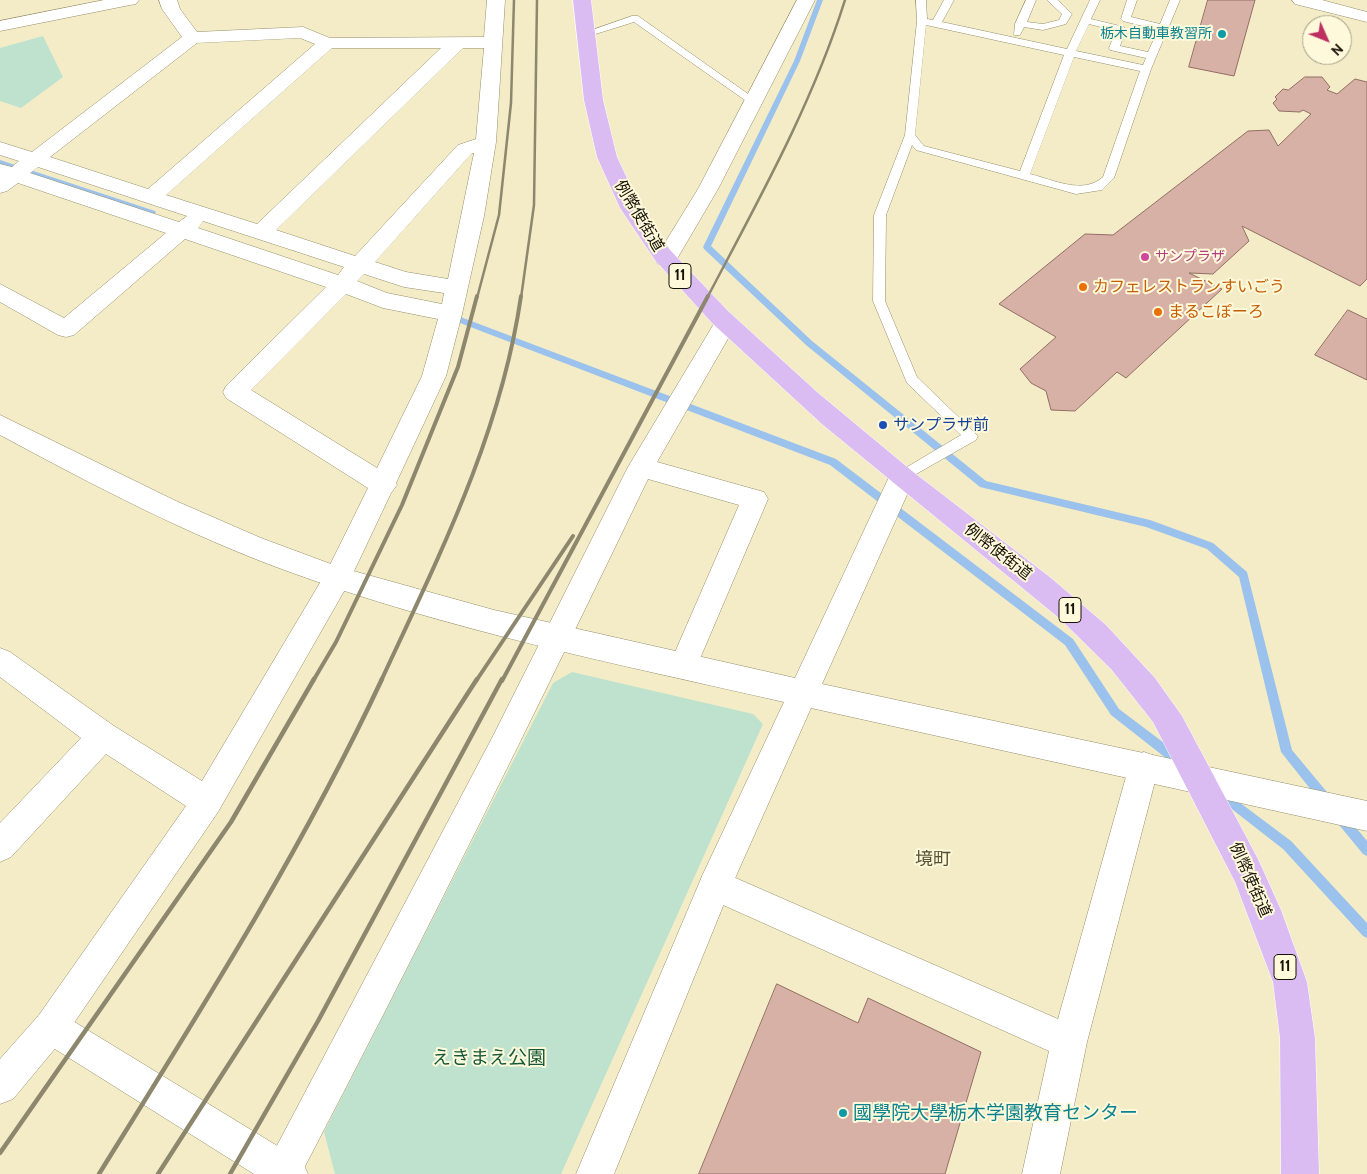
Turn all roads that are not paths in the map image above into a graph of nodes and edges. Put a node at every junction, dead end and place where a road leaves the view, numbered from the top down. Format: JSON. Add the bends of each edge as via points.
{"nodes":[{"id":1,"x":130,"y":0,"type":"edge"},
{"id":2,"x":168,"y":0,"type":"edge"},
{"id":3,"x":496,"y":0,"type":"edge"},
{"id":4,"x":582,"y":0,"type":"edge"},
{"id":5,"x":806,"y":0,"type":"edge"},
{"id":6,"x":922,"y":0,"type":"edge"},
{"id":7,"x":949,"y":0,"type":"edge"},
{"id":8,"x":1029,"y":0,"type":"edge"},
{"id":9,"x":1052,"y":0,"type":"edge"},
{"id":10,"x":1094,"y":0,"type":"edge"},
{"id":11,"x":1132,"y":0,"type":"edge"},
{"id":12,"x":1176,"y":0,"type":"edge"},
{"id":13,"x":1301,"y":0,"type":"edge"},
{"id":14,"x":1367,"y":17,"type":"edge"},
{"id":15,"x":1085,"y":20,"type":"junction"},
{"id":16,"x":922,"y":21,"type":"junction"},
{"id":17,"x":936,"y":24,"type":"junction"},
{"id":18,"x":1020,"y":24,"type":"junction"},
{"id":19,"x":0,"y":26,"type":"edge"},
{"id":20,"x":1163,"y":28,"type":"junction"},
{"id":21,"x":586,"y":34,"type":"junction"},
{"id":22,"x":192,"y":38,"type":"junction"},
{"id":23,"x":1013,"y":41,"type":"junction"},
{"id":24,"x":458,"y":42,"type":"junction"},
{"id":25,"x":494,"y":42,"type":"junction"},
{"id":26,"x":327,"y":43,"type":"junction"},
{"id":27,"x":1070,"y":54,"type":"junction"},
{"id":28,"x":1151,"y":56,"type":"junction"},
{"id":29,"x":1146,"y":69,"type":"junction"},
{"id":30,"x":754,"y":101,"type":"junction"},
{"id":31,"x":910,"y":136,"type":"junction"},
{"id":32,"x":486,"y":142,"type":"junction"},
{"id":33,"x":0,"y":148,"type":"edge"},
{"id":34,"x":34,"y":159,"type":"junction"},
{"id":35,"x":1024,"y":176,"type":"junction"},
{"id":36,"x":5,"y":177,"type":"edge"},
{"id":37,"x":151,"y":197,"type":"junction"},
{"id":38,"x":201,"y":213,"type":"junction"},
{"id":39,"x":182,"y":230,"type":"junction"},
{"id":40,"x":260,"y":232,"type":"junction"},
{"id":41,"x":666,"y":259,"type":"junction"},
{"id":42,"x":360,"y":264,"type":"junction"},
{"id":43,"x":342,"y":284,"type":"junction"},
{"id":44,"x":457,"y":288,"type":"junction"},
{"id":45,"x":0,"y":292,"type":"edge"},
{"id":46,"x":451,"y":314,"type":"junction"},
{"id":47,"x":726,"y":323,"type":"junction"},
{"id":48,"x":4,"y":432,"type":"edge"},
{"id":49,"x":641,"y":467,"type":"junction"},
{"id":50,"x":902,"y":477,"type":"junction"},
{"id":51,"x":384,"y":485,"type":"junction"},
{"id":52,"x":337,"y":578,"type":"junction"},
{"id":53,"x":558,"y":637,"type":"junction"},
{"id":54,"x":0,"y":661,"type":"edge"},
{"id":55,"x":683,"y":666,"type":"junction"},
{"id":56,"x":805,"y":695,"type":"junction"},
{"id":57,"x":103,"y":736,"type":"junction"},
{"id":58,"x":1144,"y":766,"type":"junction"},
{"id":59,"x":1199,"y":777,"type":"junction"},
{"id":60,"x":207,"y":802,"type":"junction"},
{"id":61,"x":1367,"y":816,"type":"edge"},
{"id":62,"x":0,"y":846,"type":"edge"},
{"id":63,"x":716,"y":885,"type":"junction"},
{"id":64,"x":51,"y":1027,"type":"junction"},
{"id":65,"x":1069,"y":1042,"type":"junction"},
{"id":66,"x":0,"y":1086,"type":"edge"},
{"id":67,"x":285,"y":1173,"type":"edge"},
{"id":68,"x":595,"y":1174,"type":"edge"},
{"id":69,"x":1041,"y":1174,"type":"edge"},
{"id":70,"x":1300,"y":1174,"type":"edge"}],
"edges":[{"from":1,"to":19,"type":"street"},
{"from":2,"to":22,"type":"street"},
{"from":3,"to":25,"type":"street"},
{"from":4,"to":21,"type":"main road","name":"例幣使街道","number":"11"},
{"from":5,"to":30,"type":"street"},
{"from":6,"to":16,"type":"lane"},
{"from":7,"to":17,"type":"lane"},
{"from":8,"to":18,"type":"lane"},
{"from":9,"to":18,"type":"lane","via":[[1067,14],[1063,22],[1044,27]]},
{"from":10,"to":15,"type":"lane"},
{"from":11,"to":20,"type":"lane","via":[[1126,19]]},
{"from":12,"to":20,"type":"lane"},
{"from":13,"to":14,"type":"street"},
{"from":15,"to":27,"type":"lane"},
{"from":15,"to":28,"type":"lane","via":[[1121,29],[1114,48]]},
{"from":16,"to":17,"type":"lane"},
{"from":16,"to":31,"type":"lane"},
{"from":17,"to":23,"type":"lane"},
{"from":18,"to":23,"type":"lane"},
{"from":20,"to":28,"type":"lane"},
{"from":21,"to":30,"type":"lane","via":[[635,18]]},
{"from":21,"to":41,"type":"main road","name":"例幣使街道","number":"11","via":[[594,96],[607,157],[623,196]]},
{"from":22,"to":26,"type":"street","via":[[303,32]]},
{"from":22,"to":34,"type":"street"},
{"from":23,"to":27,"type":"lane"},
{"from":24,"to":25,"type":"street"},
{"from":24,"to":26,"type":"street"},
{"from":24,"to":40,"type":"street"},
{"from":25,"to":32,"type":"street"},
{"from":26,"to":37,"type":"street"},
{"from":27,"to":29,"type":"lane"},
{"from":27,"to":35,"type":"lane"},
{"from":28,"to":29,"type":"lane"},
{"from":29,"to":35,"type":"lane","via":[[1108,178],[1098,187],[1076,190]]},
{"from":30,"to":41,"type":"street","via":[[708,189]]},
{"from":31,"to":35,"type":"lane","via":[[920,148]]},
{"from":31,"to":50,"type":"lane","via":[[880,215],[878,301],[912,380],[971,436]]},
{"from":32,"to":42,"type":"street","via":[[465,149]]},
{"from":32,"to":44,"type":"street"},
{"from":33,"to":34,"type":"street"},
{"from":34,"to":36,"type":"street"},
{"from":34,"to":37,"type":"street"},
{"from":36,"to":39,"type":"street"},
{"from":37,"to":38,"type":"street"},
{"from":38,"to":39,"type":"street"},
{"from":38,"to":40,"type":"street"},
{"from":39,"to":43,"type":"street"},
{"from":39,"to":45,"type":"street","via":[[66,329]]},
{"from":40,"to":42,"type":"street"},
{"from":41,"to":47,"type":"main road","name":"例幣使街道","number":"11"},
{"from":42,"to":43,"type":"street"},
{"from":42,"to":44,"type":"street","via":[[404,279]]},
{"from":43,"to":46,"type":"street","via":[[383,300]]},
{"from":43,"to":51,"type":"street","via":[[235,392]]},
{"from":44,"to":46,"type":"street"},
{"from":46,"to":51,"type":"street","via":[[434,376]]},
{"from":47,"to":49,"type":"street"},
{"from":47,"to":50,"type":"main road","name":"例幣使街道","number":"11","via":[[796,389]]},
{"from":48,"to":52,"type":"street","via":[[165,510]]},
{"from":49,"to":53,"type":"street"},
{"from":49,"to":55,"type":"street","via":[[755,499]]},
{"from":50,"to":56,"type":"street"},
{"from":50,"to":59,"type":"main road","name":"例幣使街道","number":"11","via":[[1068,608],[1113,652],[1146,688],[1176,733]]},
{"from":51,"to":52,"type":"street"},
{"from":52,"to":53,"type":"street"},
{"from":52,"to":60,"type":"street"},
{"from":53,"to":55,"type":"street"},
{"from":53,"to":67,"type":"street"},
{"from":54,"to":57,"type":"street"},
{"from":55,"to":56,"type":"street"},
{"from":56,"to":58,"type":"street"},
{"from":56,"to":63,"type":"street"},
{"from":57,"to":60,"type":"street"},
{"from":57,"to":62,"type":"street"},
{"from":58,"to":59,"type":"street"},
{"from":58,"to":65,"type":"street"},
{"from":59,"to":61,"type":"street"},
{"from":59,"to":70,"type":"main road","name":"例幣使街道","number":"11","via":[[1248,869],[1292,991]]},
{"from":60,"to":64,"type":"street"},
{"from":63,"to":65,"type":"street"},
{"from":63,"to":68,"type":"street"},
{"from":64,"to":66,"type":"street"},
{"from":64,"to":67,"type":"street"},
{"from":65,"to":69,"type":"street"}]}
